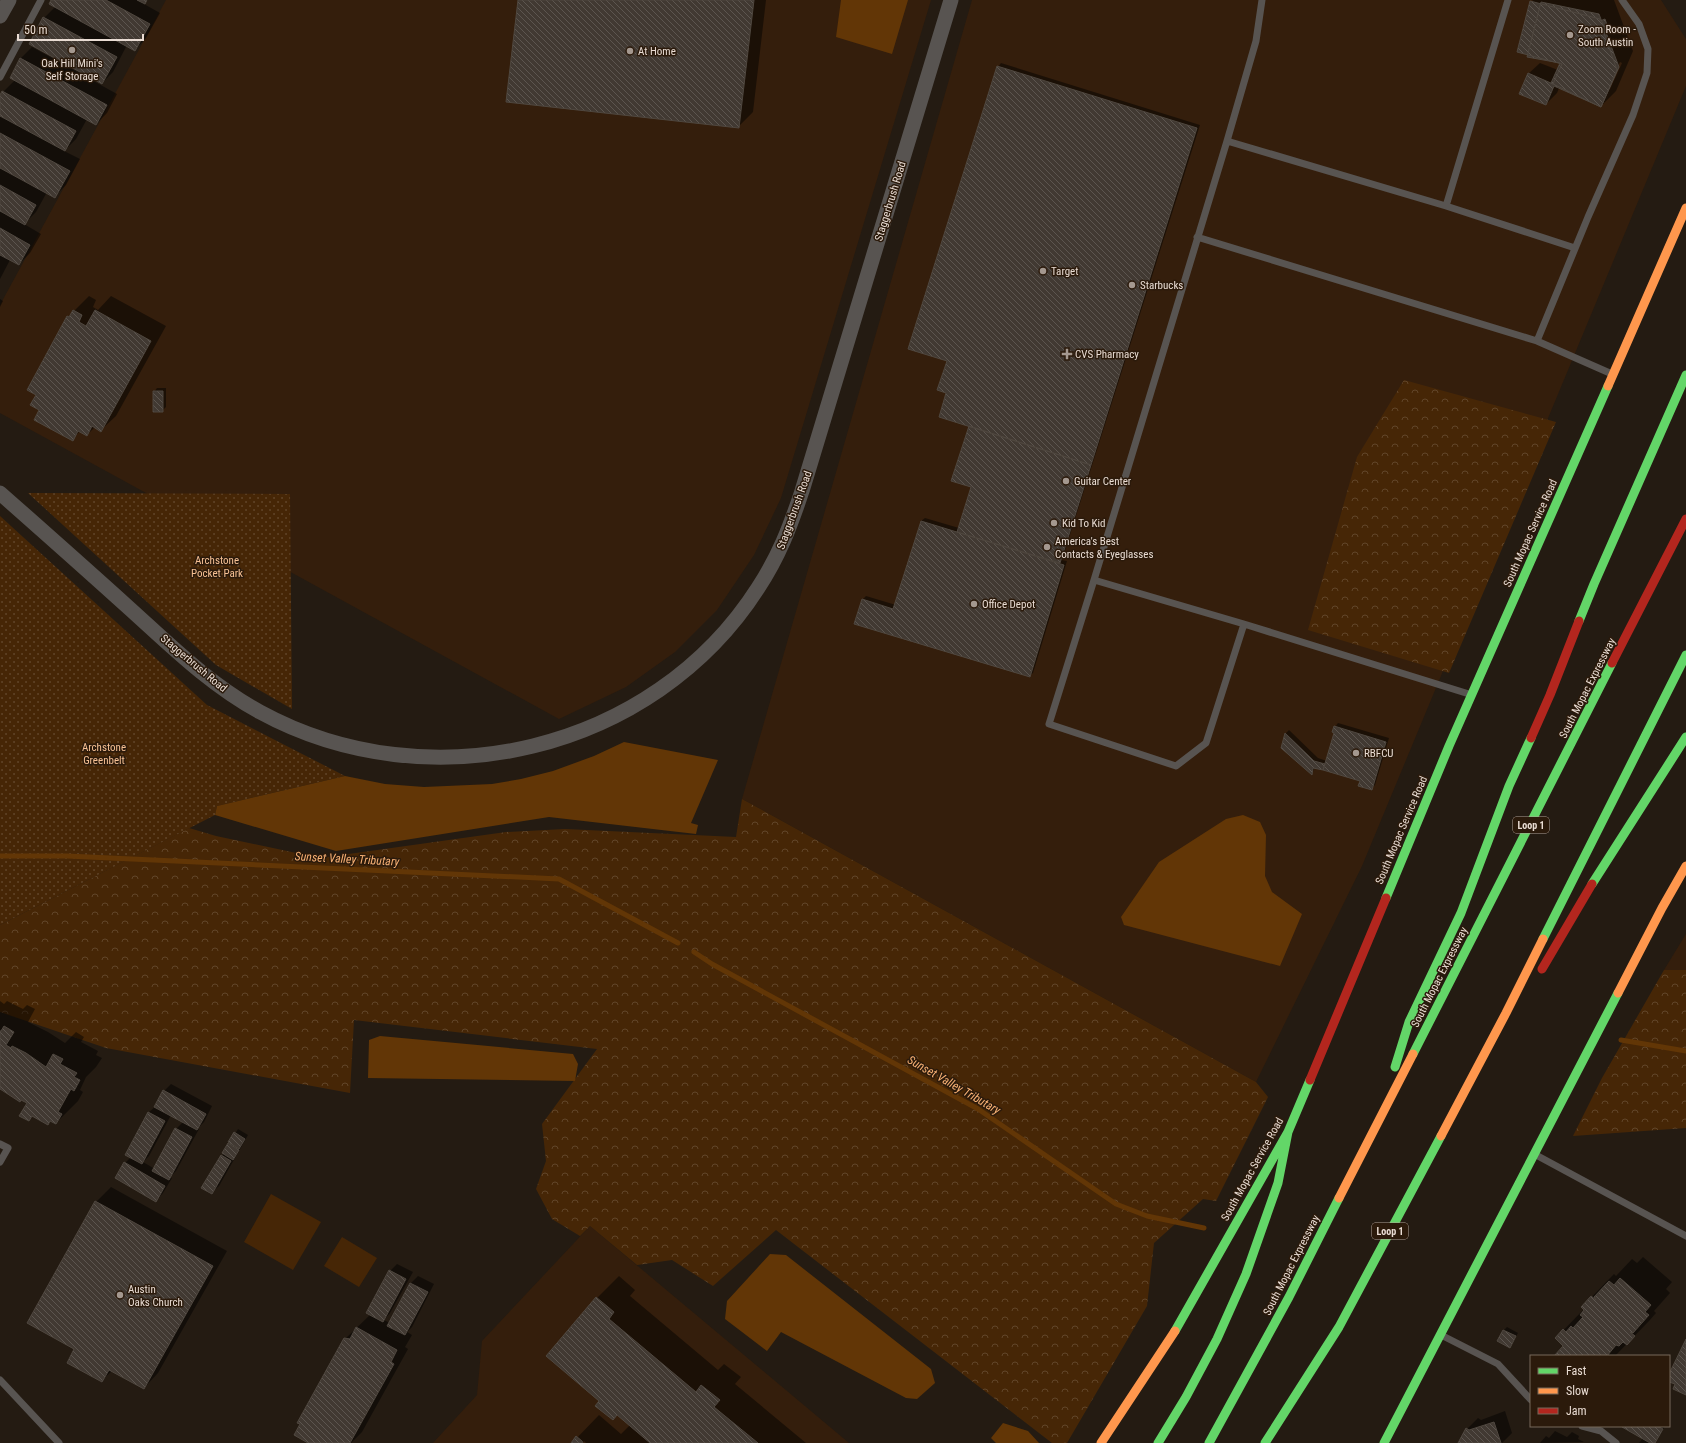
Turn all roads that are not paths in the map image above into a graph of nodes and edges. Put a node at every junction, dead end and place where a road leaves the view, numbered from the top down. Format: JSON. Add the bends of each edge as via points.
{"nodes":[{"id":1,"x":8,"y":0,"type":"edge"},
{"id":2,"x":41,"y":0,"type":"edge"},
{"id":3,"x":951,"y":0,"type":"edge"},
{"id":4,"x":1262,"y":0,"type":"edge"},
{"id":5,"x":1508,"y":0,"type":"edge"},
{"id":6,"x":1622,"y":0,"type":"edge"},
{"id":7,"x":0,"y":16,"type":"edge"},
{"id":8,"x":0,"y":77,"type":"edge"},
{"id":9,"x":1227,"y":141,"type":"junction"},
{"id":10,"x":1446,"y":206,"type":"junction"},
{"id":11,"x":1686,"y":208,"type":"edge"},
{"id":12,"x":1197,"y":237,"type":"junction"},
{"id":13,"x":1575,"y":248,"type":"junction"},
{"id":14,"x":1537,"y":341,"type":"junction"},
{"id":15,"x":1614,"y":375,"type":"junction"},
{"id":16,"x":1686,"y":375,"type":"edge"},
{"id":17,"x":0,"y":493,"type":"edge"},
{"id":18,"x":1686,"y":519,"type":"edge"},
{"id":19,"x":1094,"y":580,"type":"junction"},
{"id":20,"x":1244,"y":624,"type":"junction"},
{"id":21,"x":1686,"y":655,"type":"edge"},
{"id":22,"x":1472,"y":694,"type":"junction"},
{"id":23,"x":1686,"y":738,"type":"edge"},
{"id":24,"x":1686,"y":866,"type":"edge"},
{"id":25,"x":1506,"y":1013,"type":"junction"},
{"id":26,"x":1374,"y":1130,"type":"junction"},
{"id":27,"x":1288,"y":1132,"type":"junction"},
{"id":28,"x":0,"y":1144,"type":"edge"},
{"id":29,"x":1534,"y":1154,"type":"junction"},
{"id":30,"x":0,"y":1162,"type":"edge"},
{"id":31,"x":1686,"y":1236,"type":"edge"},
{"id":32,"x":1441,"y":1335,"type":"junction"},
{"id":33,"x":0,"y":1380,"type":"edge"},
{"id":34,"x":1530,"y":1399,"type":"edge"},
{"id":35,"x":1586,"y":1427,"type":"edge"},
{"id":36,"x":59,"y":1443,"type":"edge"},
{"id":37,"x":1102,"y":1443,"type":"edge"},
{"id":38,"x":1158,"y":1443,"type":"edge"},
{"id":39,"x":1209,"y":1443,"type":"edge"},
{"id":40,"x":1265,"y":1443,"type":"edge"},
{"id":41,"x":1384,"y":1443,"type":"edge"},
{"id":42,"x":1616,"y":1443,"type":"edge"}],
"edges":[{"from":1,"to":7,"type":"street"},
{"from":2,"to":8,"type":"lane"},
{"from":3,"to":17,"type":"street","name":"Staggerbrush Road","via":[[786,538],[757,590],[710,647],[662,688],[610,719],[571,735],[531,747],[468,757],[423,758],[394,755],[314,736],[260,712],[213,682]]},
{"from":4,"to":9,"type":"lane","via":[[1256,41]]},
{"from":5,"to":10,"type":"lane"},
{"from":6,"to":13,"type":"lane","via":[[1639,24],[1646,42],[1647,73],[1633,115]]},
{"from":9,"to":10,"type":"lane"},
{"from":9,"to":12,"type":"lane"},
{"from":10,"to":13,"type":"lane"},
{"from":11,"to":15,"type":"main road","name":"South Mopac Service Road"},
{"from":12,"to":14,"type":"lane"},
{"from":12,"to":19,"type":"lane"},
{"from":13,"to":14,"type":"lane"},
{"from":14,"to":15,"type":"lane"},
{"from":15,"to":22,"type":"main road","name":"South Mopac Service Road"},
{"from":16,"to":26,"type":"main road","via":[[1509,786],[1461,913],[1409,1022]]},
{"from":18,"to":26,"type":"main road","name":"South Mopac Expressway","number":"Loop 1"},
{"from":19,"to":20,"type":"lane"},
{"from":19,"to":20,"type":"lane","via":[[1049,724],[1176,766],[1206,743]]},
{"from":20,"to":22,"type":"lane"},
{"from":21,"to":25,"type":"main road","number":"Loop 1"},
{"from":22,"to":27,"type":"main road","name":"South Mopac Service Road"},
{"from":23,"to":25,"type":"main road","via":[[1600,870],[1546,965]]},
{"from":24,"to":29,"type":"main road"},
{"from":25,"to":40,"type":"main road","number":"Loop 1","via":[[1339,1326]]},
{"from":26,"to":39,"type":"main road","name":"South Mopac Expressway","number":"Loop 1","via":[[1289,1297]]},
{"from":27,"to":37,"type":"main road","name":"South Mopac Service Road","via":[[1176,1330]]},
{"from":27,"to":38,"type":"main road","via":[[1278,1183],[1246,1274],[1217,1339],[1186,1398]]},
{"from":28,"to":30,"type":"lane","via":[[8,1148]]},
{"from":29,"to":31,"type":"lane"},
{"from":29,"to":32,"type":"main road"},
{"from":32,"to":34,"type":"lane","via":[[1498,1364]]},
{"from":32,"to":41,"type":"main road"},
{"from":33,"to":36,"type":"lane"},
{"from":35,"to":42,"type":"lane","via":[[1602,1431]]}]}
